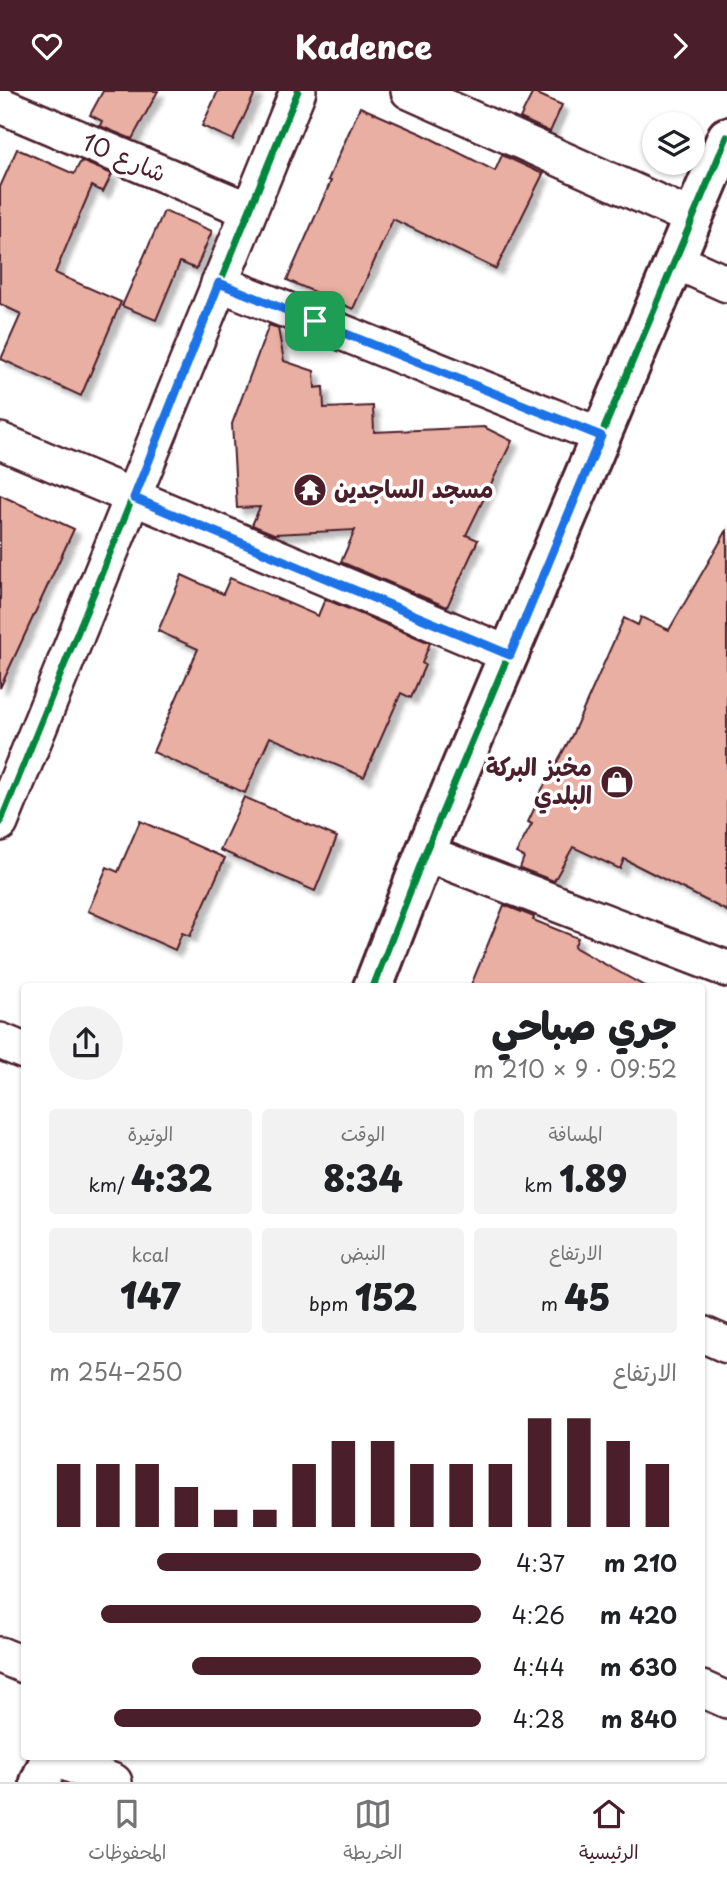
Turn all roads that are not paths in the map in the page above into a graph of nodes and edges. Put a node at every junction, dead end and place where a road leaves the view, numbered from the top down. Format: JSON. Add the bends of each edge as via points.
{"nodes":[{"id":1,"x":298,"y":91,"type":"edge"},
{"id":2,"x":409,"y":91,"type":"edge"},
{"id":3,"x":0,"y":105,"type":"edge"},
{"id":4,"x":727,"y":137,"type":"edge"},
{"id":5,"x":248,"y":210,"type":"junction"},
{"id":6,"x":693,"y":218,"type":"junction"},
{"id":7,"x":676,"y":261,"type":"junction"},
{"id":8,"x":219,"y":283,"type":"junction"},
{"id":9,"x":727,"y":284,"type":"edge"},
{"id":10,"x":601,"y":436,"type":"junction"},
{"id":11,"x":0,"y":441,"type":"edge"},
{"id":12,"x":134,"y":498,"type":"junction"},
{"id":13,"x":510,"y":655,"type":"junction"},
{"id":14,"x":8,"y":781,"type":"edge"},
{"id":15,"x":0,"y":823,"type":"edge"},
{"id":16,"x":425,"y":853,"type":"junction"},
{"id":17,"x":727,"y":968,"type":"edge"},
{"id":18,"x":375,"y":983,"type":"edge"},
{"id":19,"x":0,"y":1041,"type":"edge"},
{"id":20,"x":21,"y":1050,"type":"edge"},
{"id":21,"x":705,"y":1334,"type":"edge"},
{"id":22,"x":727,"y":1345,"type":"edge"},
{"id":23,"x":0,"y":1655,"type":"edge"},
{"id":24,"x":21,"y":1664,"type":"edge"},
{"id":25,"x":705,"y":1690,"type":"edge"},
{"id":26,"x":727,"y":1699,"type":"edge"},
{"id":27,"x":51,"y":1760,"type":"edge"},
{"id":28,"x":59,"y":1760,"type":"edge"},
{"id":29,"x":40,"y":1782,"type":"edge"},
{"id":30,"x":114,"y":1782,"type":"edge"}],
"edges":[{"from":1,"to":5,"type":"street"},
{"from":2,"to":6,"type":"street"},
{"from":3,"to":5,"type":"street","name":"شارع 10"},
{"from":4,"to":6,"type":"street"},
{"from":5,"to":8,"type":"street"},
{"from":6,"to":7,"type":"street"},
{"from":7,"to":9,"type":"street"},
{"from":7,"to":10,"type":"street"},
{"from":8,"to":10,"type":"street"},
{"from":8,"to":12,"type":"street"},
{"from":10,"to":13,"type":"street"},
{"from":11,"to":12,"type":"street"},
{"from":12,"to":13,"type":"street"},
{"from":12,"to":14,"type":"street"},
{"from":13,"to":16,"type":"street"},
{"from":14,"to":15,"type":"street"},
{"from":16,"to":17,"type":"street"},
{"from":16,"to":18,"type":"street"},
{"from":19,"to":20,"type":"street"},
{"from":21,"to":22,"type":"street"},
{"from":23,"to":24,"type":"street"},
{"from":25,"to":26,"type":"street"},
{"from":27,"to":29,"type":"street"},
{"from":28,"to":30,"type":"street"}]}
